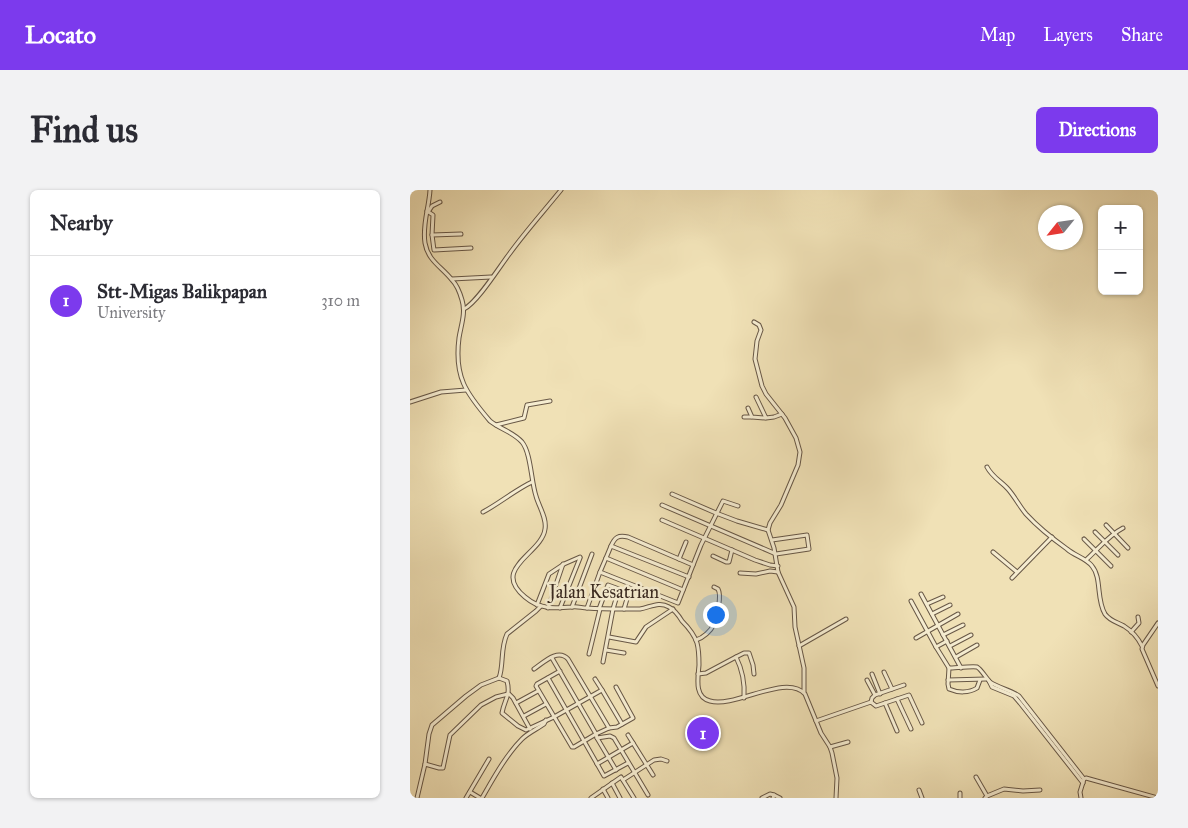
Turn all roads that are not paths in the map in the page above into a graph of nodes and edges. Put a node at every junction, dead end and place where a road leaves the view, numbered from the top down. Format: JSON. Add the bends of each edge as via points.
{"nodes":[{"id":1,"x":430,"y":190,"type":"edge"},
{"id":2,"x":561,"y":190,"type":"edge"},
{"id":3,"x":440,"y":202,"type":"dead end"},
{"id":4,"x":428,"y":212,"type":"junction"},
{"id":5,"x":460,"y":234,"type":"dead end"},
{"id":6,"x":432,"y":235,"type":"junction"},
{"id":7,"x":471,"y":248,"type":"dead end"},
{"id":8,"x":492,"y":277,"type":"junction"},
{"id":9,"x":452,"y":279,"type":"junction"},
{"id":10,"x":464,"y":309,"type":"junction"},
{"id":11,"x":754,"y":322,"type":"dead end"},
{"id":12,"x":466,"y":390,"type":"junction"},
{"id":13,"x":756,"y":397,"type":"dead end"},
{"id":14,"x":550,"y":401,"type":"dead end"},
{"id":15,"x":410,"y":402,"type":"edge"},
{"id":16,"x":748,"y":408,"type":"dead end"},
{"id":17,"x":782,"y":414,"type":"junction"},
{"id":18,"x":744,"y":416,"type":"dead end"},
{"id":19,"x":752,"y":417,"type":"junction"},
{"id":20,"x":766,"y":418,"type":"junction"},
{"id":21,"x":496,"y":425,"type":"junction"},
{"id":22,"x":987,"y":467,"type":"dead end"},
{"id":23,"x":532,"y":482,"type":"junction"},
{"id":24,"x":672,"y":494,"type":"dead end"},
{"id":25,"x":662,"y":504,"type":"dead end"},
{"id":26,"x":738,"y":506,"type":"dead end"},
{"id":27,"x":483,"y":512,"type":"dead end"},
{"id":28,"x":716,"y":513,"type":"junction"},
{"id":29,"x":662,"y":520,"type":"dead end"},
{"id":30,"x":1106,"y":525,"type":"dead end"},
{"id":31,"x":710,"y":526,"type":"junction"},
{"id":32,"x":1123,"y":528,"type":"dead end"},
{"id":33,"x":768,"y":530,"type":"junction"},
{"id":34,"x":1094,"y":532,"type":"dead end"},
{"id":35,"x":1114,"y":534,"type":"junction"},
{"id":36,"x":1052,"y":537,"type":"junction"},
{"id":37,"x":705,"y":538,"type":"junction"},
{"id":38,"x":1084,"y":538,"type":"dead end"},
{"id":39,"x":772,"y":540,"type":"junction"},
{"id":40,"x":686,"y":542,"type":"dead end"},
{"id":41,"x":1105,"y":542,"type":"junction"},
{"id":42,"x":611,"y":546,"type":"junction"},
{"id":43,"x":1128,"y":548,"type":"dead end"},
{"id":44,"x":732,"y":550,"type":"junction"},
{"id":45,"x":1096,"y":551,"type":"junction"},
{"id":46,"x":993,"y":552,"type":"dead end"},
{"id":47,"x":592,"y":554,"type":"dead end"},
{"id":48,"x":776,"y":554,"type":"junction"},
{"id":49,"x":1118,"y":555,"type":"dead end"},
{"id":50,"x":713,"y":556,"type":"dead end"},
{"id":51,"x":606,"y":558,"type":"junction"},
{"id":52,"x":679,"y":559,"type":"junction"},
{"id":53,"x":1086,"y":560,"type":"junction"},
{"id":54,"x":564,"y":564,"type":"junction"},
{"id":55,"x":693,"y":565,"type":"junction"},
{"id":56,"x":778,"y":566,"type":"junction"},
{"id":57,"x":1111,"y":566,"type":"dead end"},
{"id":58,"x":600,"y":572,"type":"junction"},
{"id":59,"x":778,"y":572,"type":"junction"},
{"id":60,"x":1017,"y":572,"type":"junction"},
{"id":61,"x":740,"y":573,"type":"dead end"},
{"id":62,"x":689,"y":577,"type":"junction"},
{"id":63,"x":1012,"y":578,"type":"dead end"},
{"id":64,"x":714,"y":587,"type":"dead end"},
{"id":65,"x":684,"y":590,"type":"junction"},
{"id":66,"x":629,"y":592,"type":"dead end"},
{"id":67,"x":921,"y":594,"type":"dead end"},
{"id":68,"x":943,"y":597,"type":"dead end"},
{"id":69,"x":911,"y":601,"type":"dead end"},
{"id":70,"x":927,"y":604,"type":"junction"},
{"id":71,"x":950,"y":605,"type":"dead end"},
{"id":72,"x":539,"y":606,"type":"junction"},
{"id":73,"x":572,"y":606,"type":"junction"},
{"id":74,"x":548,"y":608,"type":"junction"},
{"id":75,"x":560,"y":608,"type":"junction"},
{"id":76,"x":587,"y":608,"type":"junction"},
{"id":77,"x":599,"y":609,"type":"junction"},
{"id":78,"x":613,"y":609,"type":"junction"},
{"id":79,"x":624,"y":609,"type":"junction"},
{"id":80,"x":673,"y":609,"type":"junction"},
{"id":81,"x":932,"y":614,"type":"junction"},
{"id":82,"x":958,"y":614,"type":"dead end"},
{"id":83,"x":1138,"y":617,"type":"dead end"},
{"id":84,"x":846,"y":618,"type":"dead end"},
{"id":85,"x":1158,"y":623,"type":"edge"},
{"id":86,"x":963,"y":624,"type":"dead end"},
{"id":87,"x":938,"y":625,"type":"junction"},
{"id":88,"x":928,"y":631,"type":"junction"},
{"id":89,"x":1131,"y":632,"type":"junction"},
{"id":90,"x":943,"y":635,"type":"junction"},
{"id":91,"x":971,"y":635,"type":"dead end"},
{"id":92,"x":609,"y":637,"type":"junction"},
{"id":93,"x":916,"y":638,"type":"dead end"},
{"id":94,"x":696,"y":640,"type":"junction"},
{"id":95,"x":946,"y":641,"type":"junction"},
{"id":96,"x":977,"y":645,"type":"dead end"},
{"id":97,"x":799,"y":646,"type":"junction"},
{"id":98,"x":950,"y":646,"type":"junction"},
{"id":99,"x":1142,"y":646,"type":"junction"},
{"id":100,"x":936,"y":647,"type":"junction"},
{"id":101,"x":606,"y":650,"type":"junction"},
{"id":102,"x":624,"y":653,"type":"dead end"},
{"id":103,"x":589,"y":654,"type":"dead end"},
{"id":104,"x":736,"y":657,"type":"junction"},
{"id":105,"x":956,"y":657,"type":"junction"},
{"id":106,"x":552,"y":658,"type":"junction"},
{"id":107,"x":604,"y":662,"type":"dead end"},
{"id":108,"x":949,"y":668,"type":"junction"},
{"id":109,"x":962,"y":668,"type":"junction"},
{"id":110,"x":534,"y":669,"type":"dead end"},
{"id":111,"x":560,"y":671,"type":"junction"},
{"id":112,"x":884,"y":672,"type":"dead end"},
{"id":113,"x":698,"y":674,"type":"junction"},
{"id":114,"x":754,"y":674,"type":"dead end"},
{"id":115,"x":872,"y":674,"type":"dead end"},
{"id":116,"x":499,"y":678,"type":"junction"},
{"id":117,"x":548,"y":678,"type":"junction"},
{"id":118,"x":596,"y":679,"type":"dead end"},
{"id":119,"x":867,"y":680,"type":"dead end"},
{"id":120,"x":948,"y":680,"type":"junction"},
{"id":121,"x":980,"y":680,"type":"junction"},
{"id":122,"x":988,"y":680,"type":"junction"},
{"id":123,"x":904,"y":685,"type":"dead end"},
{"id":124,"x":1158,"y":686,"type":"edge"},
{"id":125,"x":616,"y":687,"type":"dead end"},
{"id":126,"x":892,"y":689,"type":"junction"},
{"id":127,"x":602,"y":690,"type":"junction"},
{"id":128,"x":538,"y":691,"type":"junction"},
{"id":129,"x":804,"y":692,"type":"junction"},
{"id":130,"x":509,"y":694,"type":"junction"},
{"id":131,"x":880,"y":694,"type":"junction"},
{"id":132,"x":875,"y":695,"type":"junction"},
{"id":133,"x":591,"y":696,"type":"junction"},
{"id":134,"x":744,"y":698,"type":"junction"},
{"id":135,"x":897,"y":699,"type":"junction"},
{"id":136,"x":871,"y":702,"type":"junction"},
{"id":137,"x":516,"y":703,"type":"junction"},
{"id":138,"x":578,"y":703,"type":"junction"},
{"id":139,"x":885,"y":703,"type":"junction"},
{"id":140,"x":546,"y":704,"type":"junction"},
{"id":141,"x":566,"y":710,"type":"junction"},
{"id":142,"x":524,"y":716,"type":"junction"},
{"id":143,"x":554,"y":717,"type":"junction"},
{"id":144,"x":546,"y":720,"type":"junction"},
{"id":145,"x":816,"y":721,"type":"junction"},
{"id":146,"x":622,"y":724,"type":"junction"},
{"id":147,"x":922,"y":724,"type":"dead end"},
{"id":148,"x":609,"y":728,"type":"junction"},
{"id":149,"x":530,"y":729,"type":"junction"},
{"id":150,"x":911,"y":729,"type":"dead end"},
{"id":151,"x":897,"y":731,"type":"dead end"},
{"id":152,"x":628,"y":735,"type":"dead end"},
{"id":153,"x":597,"y":736,"type":"junction"},
{"id":154,"x":584,"y":742,"type":"junction"},
{"id":155,"x":848,"y":742,"type":"dead end"},
{"id":156,"x":633,"y":743,"type":"junction"},
{"id":157,"x":830,"y":747,"type":"junction"},
{"id":158,"x":621,"y":750,"type":"junction"},
{"id":159,"x":609,"y":757,"type":"junction"},
{"id":160,"x":489,"y":759,"type":"dead end"},
{"id":161,"x":667,"y":761,"type":"dead end"},
{"id":162,"x":628,"y":762,"type":"junction"},
{"id":163,"x":424,"y":764,"type":"junction"},
{"id":164,"x":597,"y":764,"type":"junction"},
{"id":165,"x":646,"y":765,"type":"junction"},
{"id":166,"x":616,"y":770,"type":"junction"},
{"id":167,"x":635,"y":773,"type":"junction"},
{"id":168,"x":653,"y":775,"type":"dead end"},
{"id":169,"x":976,"y":777,"type":"dead end"},
{"id":170,"x":624,"y":780,"type":"junction"},
{"id":171,"x":1083,"y":781,"type":"junction"},
{"id":172,"x":612,"y":783,"type":"junction"},
{"id":173,"x":603,"y":789,"type":"junction"},
{"id":174,"x":919,"y":790,"type":"dead end"},
{"id":175,"x":1040,"y":790,"type":"dead end"},
{"id":176,"x":470,"y":792,"type":"junction"},
{"id":177,"x":960,"y":793,"type":"dead end"},
{"id":178,"x":648,"y":795,"type":"dead end"},
{"id":179,"x":773,"y":796,"type":"edge"},
{"id":180,"x":593,"y":797,"type":"edge"},
{"id":181,"x":986,"y":797,"type":"edge"},
{"id":182,"x":417,"y":798,"type":"edge"},
{"id":183,"x":466,"y":798,"type":"edge"},
{"id":184,"x":481,"y":798,"type":"edge"},
{"id":185,"x":608,"y":798,"type":"edge"},
{"id":186,"x":620,"y":798,"type":"edge"},
{"id":187,"x":634,"y":798,"type":"edge"},
{"id":188,"x":762,"y":798,"type":"edge"},
{"id":189,"x":780,"y":798,"type":"edge"},
{"id":190,"x":836,"y":798,"type":"edge"},
{"id":191,"x":922,"y":798,"type":"edge"},
{"id":192,"x":960,"y":798,"type":"edge"},
{"id":193,"x":1081,"y":798,"type":"edge"},
{"id":194,"x":1158,"y":798,"type":"edge"}],
"edges":[{"from":1,"to":4,"type":"street"},
{"from":2,"to":8,"type":"street"},
{"from":3,"to":4,"type":"street"},
{"from":4,"to":6,"type":"street","via":[[433,215]]},
{"from":4,"to":9,"type":"street","via":[[424,227],[425,245],[438,267]]},
{"from":5,"to":6,"type":"street"},
{"from":6,"to":7,"type":"street","via":[[434,250]]},
{"from":8,"to":9,"type":"street"},
{"from":8,"to":10,"type":"street"},
{"from":9,"to":10,"type":"street"},
{"from":10,"to":12,"type":"street","name":"Jalan Kesatrian","via":[[458,364]]},
{"from":11,"to":17,"type":"street","via":[[761,330],[755,359],[762,386]]},
{"from":12,"to":15,"type":"street","via":[[441,392]]},
{"from":12,"to":21,"type":"street","name":"Jalan Kesatrian"},
{"from":13,"to":20,"type":"street"},
{"from":14,"to":21,"type":"street","via":[[527,405],[524,418]]},
{"from":16,"to":19,"type":"street"},
{"from":17,"to":20,"type":"street"},
{"from":17,"to":33,"type":"street","via":[[798,442],[800,456]]},
{"from":18,"to":19,"type":"street"},
{"from":19,"to":20,"type":"street"},
{"from":21,"to":23,"type":"street","name":"Jalan Kesatrian","via":[[523,444],[528,453]]},
{"from":22,"to":36,"type":"street","via":[[1011,492],[1027,516]]},
{"from":23,"to":27,"type":"street"},
{"from":23,"to":72,"type":"street","name":"Jalan Kesatrian","via":[[545,520],[545,531],[516,567],[513,577],[519,592]]},
{"from":24,"to":28,"type":"street"},
{"from":25,"to":31,"type":"street"},
{"from":26,"to":28,"type":"street","via":[[723,500]]},
{"from":28,"to":31,"type":"street"},
{"from":28,"to":33,"type":"street"},
{"from":29,"to":37,"type":"street"},
{"from":30,"to":35,"type":"street"},
{"from":31,"to":37,"type":"street"},
{"from":31,"to":48,"type":"street"},
{"from":32,"to":35,"type":"street"},
{"from":33,"to":39,"type":"street"},
{"from":34,"to":41,"type":"street"},
{"from":35,"to":41,"type":"street"},
{"from":35,"to":43,"type":"street"},
{"from":36,"to":53,"type":"street"},
{"from":36,"to":60,"type":"street"},
{"from":37,"to":44,"type":"street"},
{"from":37,"to":55,"type":"street"},
{"from":38,"to":45,"type":"street"},
{"from":39,"to":48,"type":"street"},
{"from":39,"to":48,"type":"street","via":[[807,535],[809,549]]},
{"from":40,"to":52,"type":"street"},
{"from":41,"to":45,"type":"street"},
{"from":41,"to":49,"type":"street"},
{"from":42,"to":51,"type":"street"},
{"from":42,"to":52,"type":"street","via":[[619,536],[628,537]]},
{"from":42,"to":62,"type":"street"},
{"from":44,"to":50,"type":"street","via":[[729,562]]},
{"from":44,"to":56,"type":"street"},
{"from":45,"to":53,"type":"street"},
{"from":45,"to":57,"type":"street"},
{"from":46,"to":60,"type":"street"},
{"from":47,"to":73,"type":"street"},
{"from":48,"to":56,"type":"street"},
{"from":51,"to":58,"type":"street"},
{"from":51,"to":65,"type":"street"},
{"from":52,"to":55,"type":"street"},
{"from":53,"to":89,"type":"street","via":[[1096,572],[1105,613]]},
{"from":54,"to":72,"type":"street","via":[[550,574]]},
{"from":54,"to":74,"type":"street"},
{"from":54,"to":75,"type":"street","via":[[580,557]]},
{"from":55,"to":62,"type":"street"},
{"from":56,"to":59,"type":"street"},
{"from":58,"to":65,"type":"street","via":[[678,603]]},
{"from":58,"to":76,"type":"street"},
{"from":59,"to":61,"type":"street"},
{"from":59,"to":97,"type":"street","via":[[793,604]]},
{"from":60,"to":63,"type":"street"},
{"from":62,"to":65,"type":"street"},
{"from":64,"to":94,"type":"street","via":[[719,590],[720,598],[714,624]]},
{"from":66,"to":79,"type":"street"},
{"from":67,"to":70,"type":"street"},
{"from":68,"to":70,"type":"street"},
{"from":69,"to":88,"type":"street"},
{"from":70,"to":81,"type":"street"},
{"from":71,"to":81,"type":"street"},
{"from":72,"to":74,"type":"street","name":"Jalan Kesatrian"},
{"from":72,"to":116,"type":"street","via":[[507,634]]},
{"from":73,"to":75,"type":"street","name":"Jalan Kesatrian"},
{"from":73,"to":76,"type":"street","name":"Jalan Kesatrian"},
{"from":74,"to":75,"type":"street","name":"Jalan Kesatrian"},
{"from":76,"to":77,"type":"street","name":"Jalan Kesatrian"},
{"from":77,"to":78,"type":"street","name":"Jalan Kesatrian"},
{"from":77,"to":78,"type":"street","via":[[608,585],[619,589]]},
{"from":77,"to":103,"type":"street"},
{"from":78,"to":79,"type":"street","name":"Jalan Kesatrian"},
{"from":78,"to":92,"type":"street"},
{"from":79,"to":80,"type":"street","name":"Jalan Kesatrian","via":[[660,604]]},
{"from":80,"to":92,"type":"street","via":[[646,627],[636,642]]},
{"from":80,"to":94,"type":"street","name":"Jalan Kesatrian"},
{"from":81,"to":87,"type":"street"},
{"from":82,"to":87,"type":"street"},
{"from":83,"to":89,"type":"street","via":[[1139,623]]},
{"from":84,"to":97,"type":"street"},
{"from":85,"to":99,"type":"street"},
{"from":86,"to":90,"type":"street"},
{"from":87,"to":88,"type":"street"},
{"from":87,"to":90,"type":"street"},
{"from":88,"to":93,"type":"street"},
{"from":88,"to":100,"type":"street"},
{"from":89,"to":99,"type":"street"},
{"from":90,"to":95,"type":"street"},
{"from":91,"to":98,"type":"street"},
{"from":92,"to":101,"type":"street"},
{"from":94,"to":113,"type":"street","name":"Jalan Kesatrian"},
{"from":95,"to":98,"type":"street"},
{"from":95,"to":100,"type":"street"},
{"from":96,"to":105,"type":"street"},
{"from":97,"to":129,"type":"street","via":[[804,668]]},
{"from":98,"to":105,"type":"street"},
{"from":99,"to":124,"type":"street"},
{"from":100,"to":108,"type":"street"},
{"from":101,"to":102,"type":"street"},
{"from":101,"to":107,"type":"street"},
{"from":104,"to":113,"type":"street"},
{"from":104,"to":114,"type":"street","via":[[749,653]]},
{"from":104,"to":134,"type":"street"},
{"from":105,"to":109,"type":"street"},
{"from":106,"to":110,"type":"street"},
{"from":106,"to":111,"type":"street"},
{"from":106,"to":133,"type":"street","via":[[557,654],[565,656]]},
{"from":108,"to":109,"type":"street"},
{"from":108,"to":120,"type":"street"},
{"from":109,"to":122,"type":"street","via":[[978,668]]},
{"from":111,"to":117,"type":"street"},
{"from":111,"to":138,"type":"street"},
{"from":112,"to":126,"type":"street"},
{"from":113,"to":134,"type":"street","name":"Jalan Kesatrian","via":[[699,692],[706,700],[719,702]]},
{"from":115,"to":131,"type":"street"},
{"from":116,"to":130,"type":"street","via":[[508,683]]},
{"from":116,"to":163,"type":"street","via":[[478,686],[432,725]]},
{"from":117,"to":128,"type":"street","via":[[535,685]]},
{"from":117,"to":141,"type":"street"},
{"from":118,"to":127,"type":"street"},
{"from":119,"to":132,"type":"street"},
{"from":120,"to":121,"type":"street"},
{"from":120,"to":121,"type":"street","via":[[949,689],[960,692],[975,690]]},
{"from":121,"to":122,"type":"street"},
{"from":122,"to":171,"type":"street","via":[[992,687],[1017,699]]},
{"from":123,"to":126,"type":"street"},
{"from":125,"to":146,"type":"street","via":[[633,717]]},
{"from":126,"to":131,"type":"street"},
{"from":127,"to":133,"type":"street"},
{"from":127,"to":146,"type":"street"},
{"from":128,"to":137,"type":"street"},
{"from":128,"to":140,"type":"street"},
{"from":129,"to":134,"type":"street","name":"Jalan Kesatrian","via":[[794,687],[782,688]]},
{"from":129,"to":145,"type":"street"},
{"from":130,"to":137,"type":"street"},
{"from":130,"to":149,"type":"street","via":[[502,713],[524,730]]},
{"from":130,"to":163,"type":"street","via":[[482,705],[450,735],[443,768]]},
{"from":131,"to":132,"type":"street"},
{"from":132,"to":136,"type":"street"},
{"from":133,"to":138,"type":"street"},
{"from":133,"to":148,"type":"street"},
{"from":135,"to":139,"type":"street"},
{"from":135,"to":147,"type":"street","via":[[908,695]]},
{"from":135,"to":150,"type":"street"},
{"from":136,"to":139,"type":"street","via":[[876,706]]},
{"from":136,"to":145,"type":"street"},
{"from":137,"to":142,"type":"street"},
{"from":138,"to":141,"type":"street"},
{"from":138,"to":153,"type":"street"},
{"from":139,"to":151,"type":"street"},
{"from":140,"to":142,"type":"street"},
{"from":140,"to":143,"type":"street"},
{"from":141,"to":143,"type":"street"},
{"from":141,"to":154,"type":"street"},
{"from":142,"to":149,"type":"street"},
{"from":143,"to":144,"type":"street"},
{"from":143,"to":154,"type":"street","via":[[572,747]]},
{"from":144,"to":149,"type":"street"},
{"from":144,"to":184,"type":"street","via":[[525,737],[504,761]]},
{"from":145,"to":157,"type":"street"},
{"from":146,"to":148,"type":"street"},
{"from":148,"to":153,"type":"street"},
{"from":152,"to":156,"type":"street"},
{"from":153,"to":154,"type":"street"},
{"from":153,"to":158,"type":"street","via":[[612,737]]},
{"from":153,"to":159,"type":"street"},
{"from":154,"to":164,"type":"street"},
{"from":155,"to":157,"type":"street"},
{"from":156,"to":158,"type":"street"},
{"from":156,"to":165,"type":"street"},
{"from":157,"to":190,"type":"street","via":[[837,778]]},
{"from":158,"to":159,"type":"street"},
{"from":158,"to":162,"type":"street"},
{"from":159,"to":164,"type":"street"},
{"from":159,"to":166,"type":"street"},
{"from":160,"to":176,"type":"street"},
{"from":161,"to":165,"type":"street","via":[[654,760]]},
{"from":162,"to":166,"type":"street"},
{"from":162,"to":167,"type":"street"},
{"from":163,"to":182,"type":"street"},
{"from":164,"to":166,"type":"street","via":[[604,776]]},
{"from":165,"to":167,"type":"street"},
{"from":165,"to":168,"type":"street"},
{"from":167,"to":170,"type":"street"},
{"from":167,"to":178,"type":"street"},
{"from":169,"to":181,"type":"street"},
{"from":170,"to":172,"type":"street","via":[[621,777]]},
{"from":170,"to":187,"type":"street"},
{"from":171,"to":193,"type":"street"},
{"from":171,"to":194,"type":"street","via":[[1087,778]]},
{"from":172,"to":173,"type":"street"},
{"from":172,"to":186,"type":"street"},
{"from":173,"to":180,"type":"street"},
{"from":173,"to":185,"type":"street"},
{"from":174,"to":191,"type":"street"},
{"from":175,"to":181,"type":"street","via":[[1004,789]]},
{"from":176,"to":183,"type":"street"},
{"from":176,"to":184,"type":"street"},
{"from":177,"to":192,"type":"street"},
{"from":179,"to":188,"type":"street","via":[[770,794]]},
{"from":179,"to":189,"type":"street"}]}
